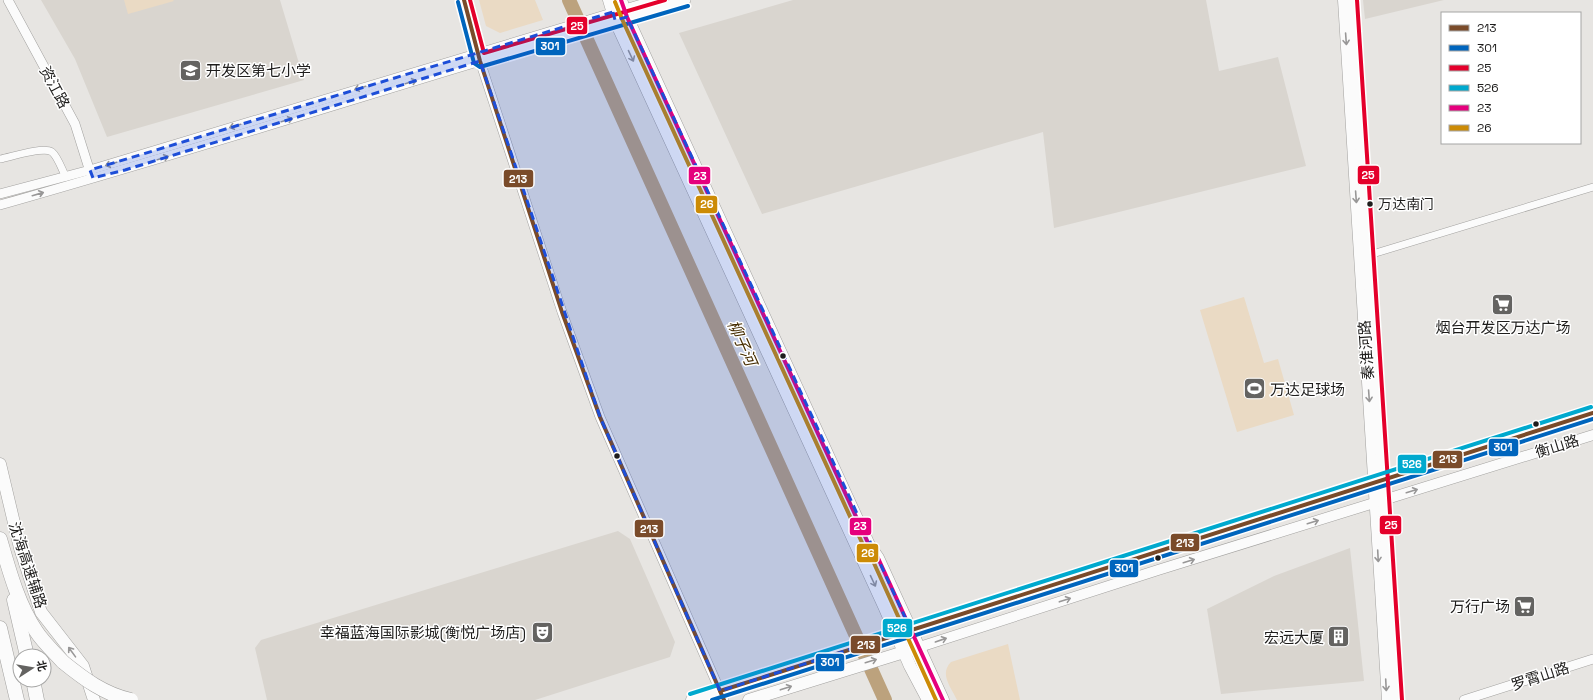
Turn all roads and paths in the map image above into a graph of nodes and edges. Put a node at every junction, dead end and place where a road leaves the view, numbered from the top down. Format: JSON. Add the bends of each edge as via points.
{"nodes":[{"id":1,"x":8,"y":0,"type":"edge"},
{"id":2,"x":464,"y":0,"type":"edge"},
{"id":3,"x":609,"y":0,"type":"edge"},
{"id":4,"x":655,"y":0,"type":"edge"},
{"id":5,"x":686,"y":0,"type":"edge"},
{"id":6,"x":1343,"y":0,"type":"edge"},
{"id":7,"x":1352,"y":0,"type":"edge"},
{"id":8,"x":615,"y":14,"type":"edge"},
{"id":9,"x":478,"y":57,"type":"junction"},
{"id":10,"x":0,"y":159,"type":"edge"},
{"id":11,"x":91,"y":174,"type":"junction"},
{"id":12,"x":66,"y":177,"type":"junction"},
{"id":13,"x":1593,"y":187,"type":"edge"},
{"id":14,"x":0,"y":194,"type":"edge"},
{"id":15,"x":0,"y":204,"type":"edge"},
{"id":16,"x":1368,"y":255,"type":"junction"},
{"id":17,"x":1593,"y":413,"type":"edge"},
{"id":18,"x":1593,"y":435,"type":"edge"},
{"id":19,"x":0,"y":464,"type":"edge"},
{"id":20,"x":1379,"y":482,"type":"junction"},
{"id":21,"x":1380,"y":501,"type":"junction"},
{"id":22,"x":0,"y":540,"type":"edge"},
{"id":23,"x":0,"y":628,"type":"edge"},
{"id":24,"x":910,"y":630,"type":"junction"},
{"id":25,"x":896,"y":635,"type":"junction"},
{"id":26,"x":25,"y":648,"type":"edge"},
{"id":27,"x":919,"y":648,"type":"junction"},
{"id":28,"x":904,"y":652,"type":"junction"},
{"id":29,"x":1593,"y":659,"type":"edge"},
{"id":30,"x":34,"y":688,"type":"edge"},
{"id":31,"x":722,"y":696,"type":"edge"},
{"id":32,"x":17,"y":700,"type":"edge"},
{"id":33,"x":37,"y":700,"type":"edge"},
{"id":34,"x":94,"y":700,"type":"edge"},
{"id":35,"x":131,"y":700,"type":"edge"},
{"id":36,"x":692,"y":700,"type":"edge"},
{"id":37,"x":749,"y":700,"type":"edge"},
{"id":38,"x":928,"y":700,"type":"edge"},
{"id":39,"x":943,"y":700,"type":"edge"},
{"id":40,"x":1387,"y":700,"type":"edge"},
{"id":41,"x":1396,"y":700,"type":"edge"},
{"id":42,"x":1464,"y":700,"type":"edge"}],
"edges":[{"from":1,"to":11,"type":"street","name":"资江路","via":[[75,124]]},
{"from":2,"to":9,"type":"street"},
{"from":3,"to":8,"type":"main road"},
{"from":4,"to":8,"type":"street"},
{"from":5,"to":8,"type":"street"},
{"from":6,"to":20,"type":"main road","name":"秦淮河路","one_way":true},
{"from":7,"to":16,"type":"main road","name":"秦淮河路"},
{"from":8,"to":9,"type":"street"},
{"from":8,"to":24,"type":"main road","via":[[866,538],[878,558]]},
{"from":8,"to":25,"type":"main road","one_way":true},
{"from":9,"to":11,"type":"street"},
{"from":9,"to":31,"type":"street","via":[[562,312],[600,417]]},
{"from":10,"to":12,"type":"street","via":[[48,151],[54,155]]},
{"from":11,"to":12,"type":"street"},
{"from":15,"to":11,"type":"street","one_way":true},
{"from":12,"to":14,"type":"street"},
{"from":13,"to":16,"type":"street"},
{"from":16,"to":20,"type":"main road","name":"秦淮河路"},
{"from":17,"to":20,"type":"main road","name":"衡山路"},
{"from":21,"to":18,"type":"main road","name":"衡山路","one_way":true},
{"from":34,"to":19,"type":"main road","name":"沈海高速辅路","one_way":true,"via":[[82,666],[42,612],[20,548]]},
{"from":20,"to":21,"type":"main road","name":"秦淮河路"},
{"from":20,"to":24,"type":"main road","name":"衡山路"},
{"from":27,"to":21,"type":"main road","name":"衡山路","one_way":true},
{"from":21,"to":40,"type":"main road","name":"秦淮河路","one_way":true},
{"from":21,"to":41,"type":"main road","name":"秦淮河路"},
{"from":22,"to":26,"type":"highway"},
{"from":22,"to":35,"type":"highway","bridge":true,"via":[[9,570],[36,632],[62,662],[91,684],[118,697]]},
{"from":23,"to":32,"type":"highway"},
{"from":24,"to":25,"type":"main road","name":"衡山路"},
{"from":24,"to":27,"type":"main road"},
{"from":25,"to":28,"type":"main road"},
{"from":25,"to":31,"type":"main road","via":[[844,651]]},
{"from":27,"to":28,"type":"main road","name":"衡山路"},
{"from":27,"to":39,"type":"main road"},
{"from":37,"to":28,"type":"main road","one_way":true},
{"from":28,"to":38,"type":"main road"},
{"from":29,"to":42,"type":"street","name":"罗霄山路"},
{"from":30,"to":33,"type":"highway"},
{"from":31,"to":36,"type":"main road"}]}
